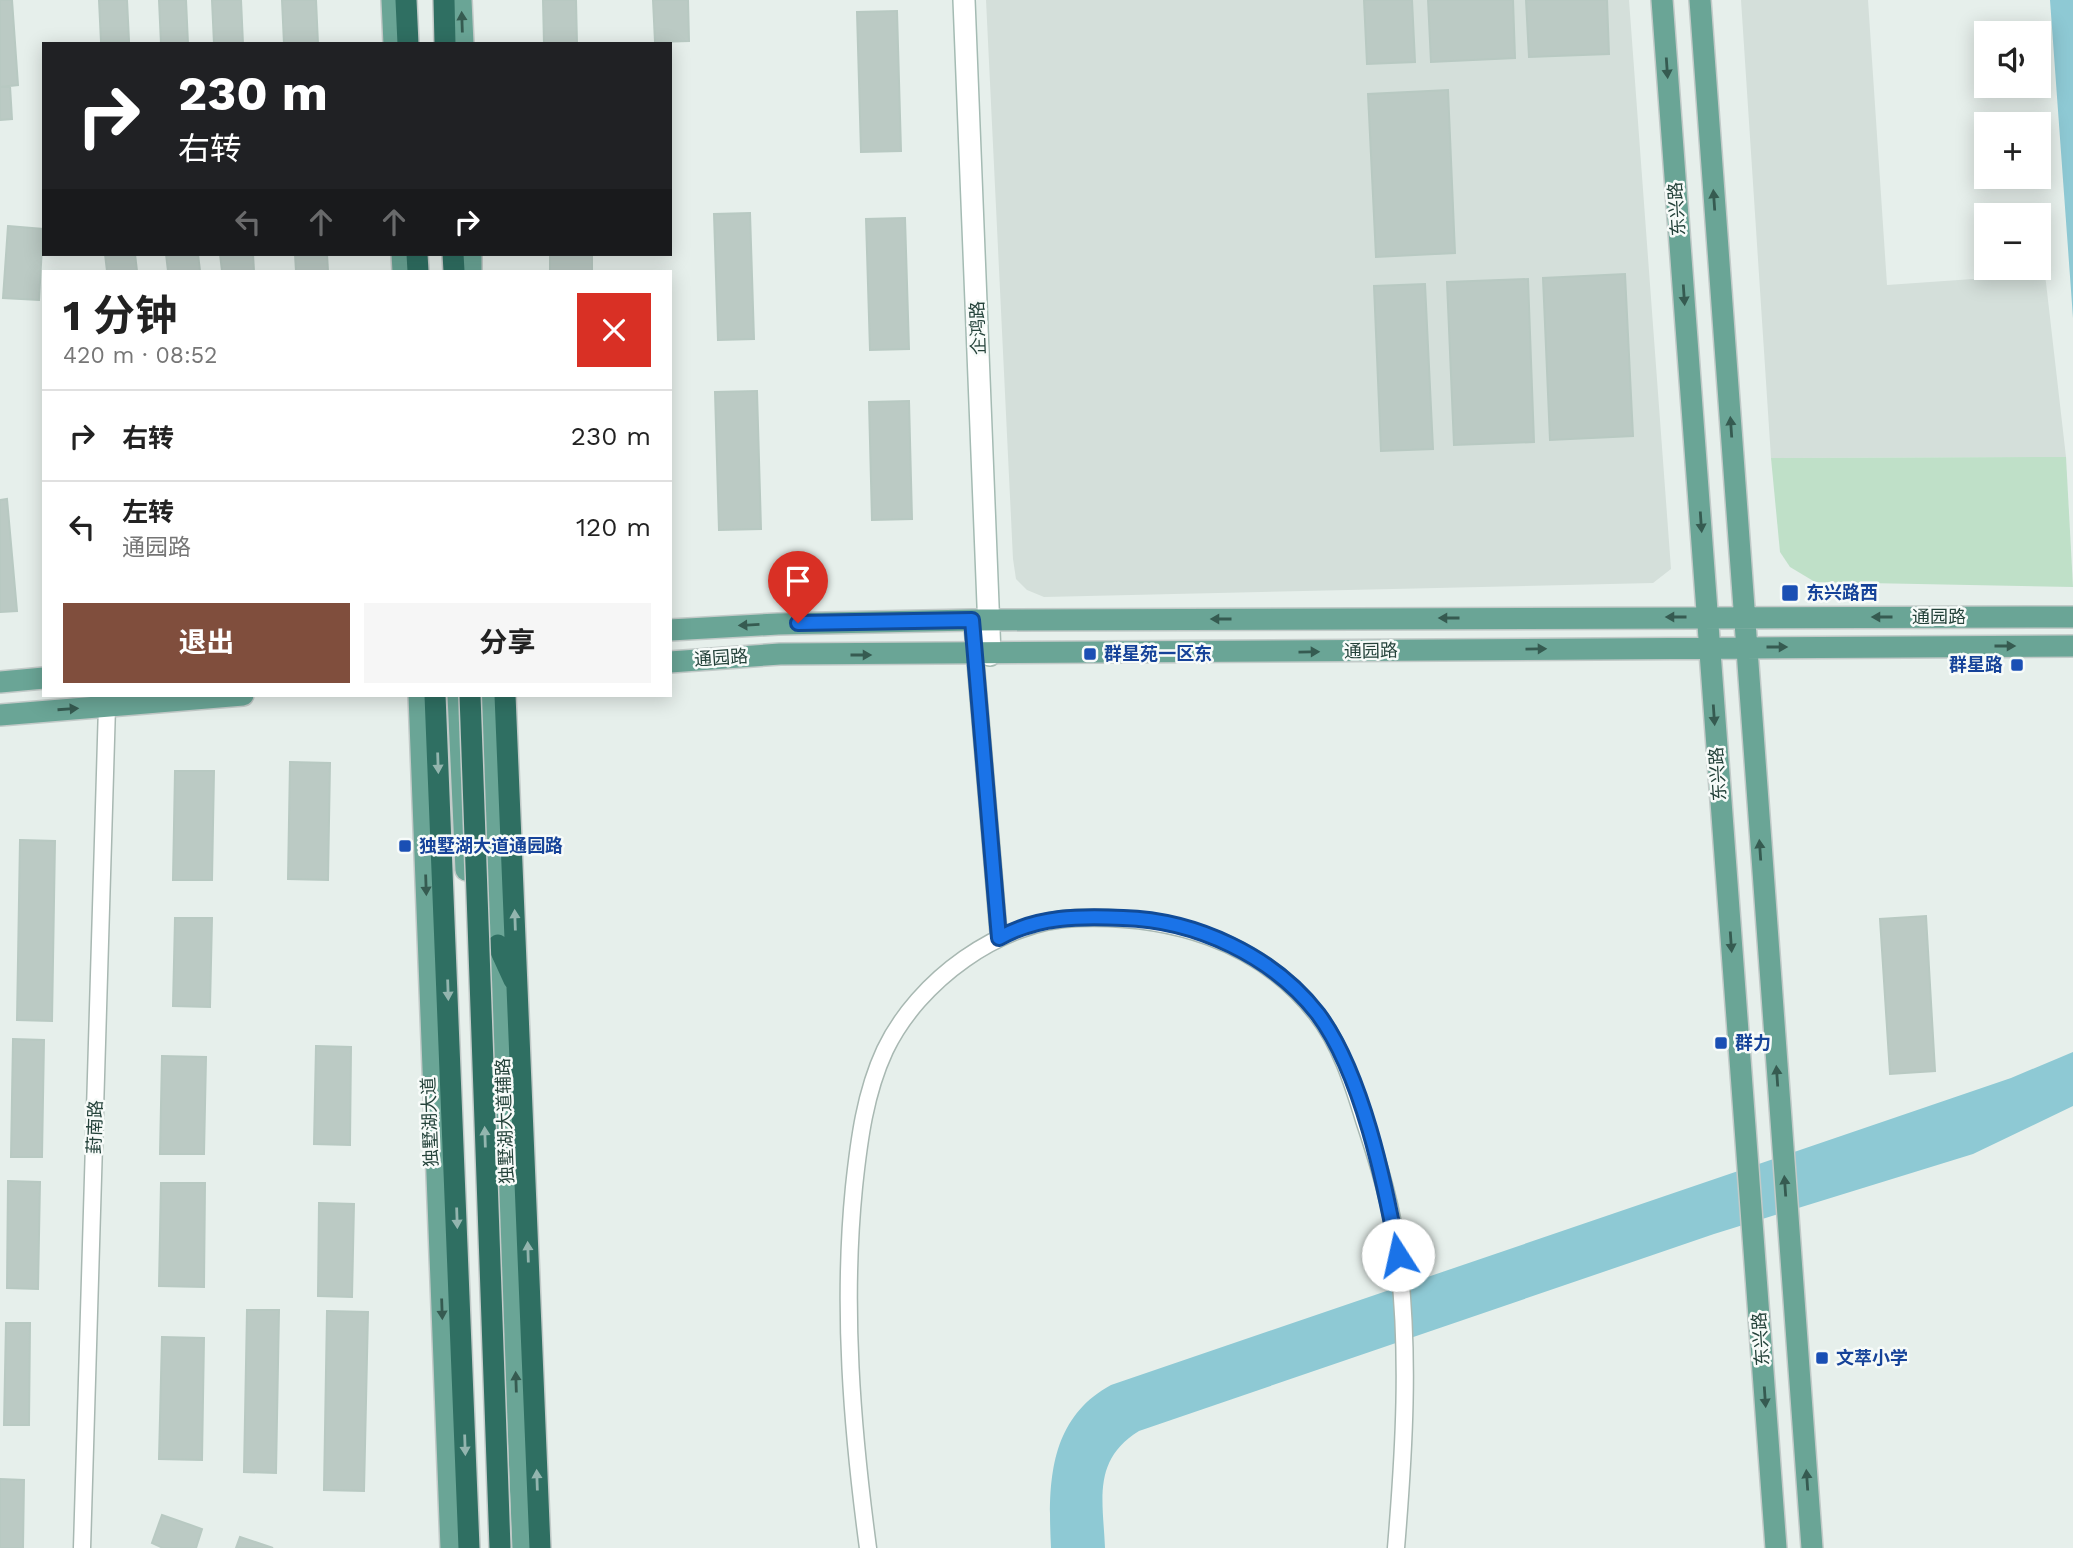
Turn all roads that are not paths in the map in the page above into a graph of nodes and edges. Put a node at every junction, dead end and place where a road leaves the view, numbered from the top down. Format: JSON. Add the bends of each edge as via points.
{"nodes":[{"id":1,"x":392,"y":0,"type":"edge"},
{"id":2,"x":407,"y":0,"type":"edge"},
{"id":3,"x":444,"y":0,"type":"edge"},
{"id":4,"x":461,"y":0,"type":"edge"},
{"id":5,"x":964,"y":0,"type":"edge"},
{"id":6,"x":1662,"y":0,"type":"edge"},
{"id":7,"x":1700,"y":0,"type":"edge"},
{"id":8,"x":394,"y":42,"type":"edge"},
{"id":9,"x":408,"y":42,"type":"edge"},
{"id":10,"x":445,"y":42,"type":"edge"},
{"id":11,"x":463,"y":42,"type":"edge"},
{"id":12,"x":1708,"y":617,"type":"junction"},
{"id":13,"x":1744,"y":617,"type":"junction"},
{"id":14,"x":2073,"y":617,"type":"edge"},
{"id":15,"x":981,"y":620,"type":"junction"},
{"id":16,"x":672,"y":630,"type":"edge"},
{"id":17,"x":2073,"y":646,"type":"edge"},
{"id":18,"x":1709,"y":647,"type":"junction"},
{"id":19,"x":1746,"y":648,"type":"junction"},
{"id":20,"x":982,"y":655,"type":"junction"},
{"id":21,"x":672,"y":662,"type":"edge"},
{"id":22,"x":42,"y":678,"type":"edge"},
{"id":23,"x":0,"y":682,"type":"edge"},
{"id":24,"x":218,"y":697,"type":"edge"},
{"id":25,"x":419,"y":697,"type":"edge"},
{"id":26,"x":435,"y":697,"type":"edge"},
{"id":27,"x":458,"y":697,"type":"edge"},
{"id":28,"x":470,"y":697,"type":"edge"},
{"id":29,"x":488,"y":697,"type":"edge"},
{"id":30,"x":506,"y":697,"type":"edge"},
{"id":31,"x":107,"y":706,"type":"junction"},
{"id":32,"x":0,"y":715,"type":"edge"},
{"id":33,"x":999,"y":938,"type":"junction"},
{"id":34,"x":498,"y":945,"type":"junction"},
{"id":35,"x":518,"y":988,"type":"junction"},
{"id":36,"x":502,"y":1037,"type":"junction"},
{"id":37,"x":82,"y":1548,"type":"edge"},
{"id":38,"x":451,"y":1548,"type":"edge"},
{"id":39,"x":469,"y":1548,"type":"edge"},
{"id":40,"x":500,"y":1548,"type":"edge"},
{"id":41,"x":523,"y":1548,"type":"edge"},
{"id":42,"x":540,"y":1548,"type":"edge"},
{"id":43,"x":868,"y":1548,"type":"edge"},
{"id":44,"x":1396,"y":1548,"type":"edge"},
{"id":45,"x":1776,"y":1548,"type":"edge"},
{"id":46,"x":1812,"y":1548,"type":"edge"}],
"edges":[{"from":1,"to":8,"type":"main road"},
{"from":2,"to":9,"type":"highway"},
{"from":3,"to":10,"type":"highway"},
{"from":11,"to":4,"type":"main road","one_way":true},
{"from":5,"to":15,"type":"street","name":"企鸿路"},
{"from":6,"to":12,"type":"main road","name":"东兴路","one_way":true},
{"from":13,"to":7,"type":"main road","name":"东兴路","one_way":true},
{"from":12,"to":13,"type":"main road","name":"通园路"},
{"from":12,"to":15,"type":"main road","name":"通园路","one_way":true},
{"from":12,"to":18,"type":"main road","name":"东兴路"},
{"from":14,"to":13,"type":"main road","name":"通园路","one_way":true},
{"from":13,"to":19,"type":"main road","name":"东兴路"},
{"from":15,"to":16,"type":"main road","name":"通园路","one_way":true},
{"from":15,"to":20,"type":"street","name":"企鸿路"},
{"from":19,"to":17,"type":"main road","name":"通园路","one_way":true},
{"from":18,"to":19,"type":"main road","name":"通园路"},
{"from":20,"to":18,"type":"main road","name":"通园路","one_way":true},
{"from":18,"to":45,"type":"main road","name":"东兴路","one_way":true},
{"from":46,"to":19,"type":"main road","name":"东兴路","one_way":true},
{"from":21,"to":20,"type":"main road","name":"通园路","one_way":true,"via":[[780,654]]},
{"from":20,"to":33,"type":"street"},
{"from":22,"to":23,"type":"main road"},
{"from":24,"to":31,"type":"main road"},
{"from":25,"to":38,"type":"main road","one_way":true},
{"from":26,"to":39,"type":"highway","name":"独墅湖大道","one_way":true},
{"from":27,"to":36,"type":"main road","via":[[471,992]]},
{"from":40,"to":28,"type":"highway","one_way":true,"bridge":true},
{"from":29,"to":34,"type":"main road","name":"独墅湖大道辅路"},
{"from":35,"to":30,"type":"highway","one_way":true},
{"from":32,"to":31,"type":"main road","one_way":true},
{"from":31,"to":37,"type":"street","name":"葑南路"},
{"from":33,"to":43,"type":"street","via":[[952,970],[906,1016],[886,1048],[863,1118],[853,1198],[849,1307],[855,1430]]},
{"from":33,"to":44,"type":"street","via":[[1047,920],[1105,917],[1159,922],[1231,944],[1255,959],[1295,990],[1326,1027],[1355,1090],[1380,1169],[1400,1278],[1404,1421]]},
{"from":34,"to":35,"type":"highway"},
{"from":34,"to":36,"type":"main road","name":"独墅湖大道辅路"},
{"from":42,"to":35,"type":"highway","one_way":true},
{"from":41,"to":36,"type":"main road","name":"独墅湖大道辅路","one_way":true}]}
